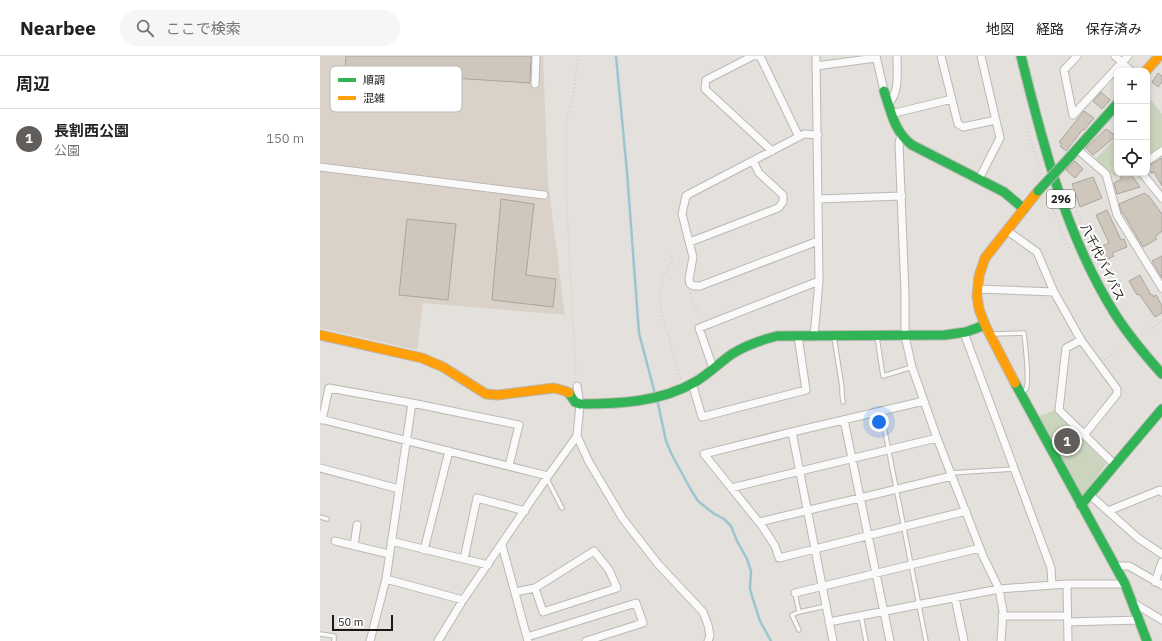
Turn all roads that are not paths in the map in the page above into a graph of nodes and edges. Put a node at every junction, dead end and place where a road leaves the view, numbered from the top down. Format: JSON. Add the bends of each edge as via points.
{"nodes":[{"id":1,"x":536,"y":56,"type":"edge"},
{"id":2,"x":753,"y":56,"type":"edge"},
{"id":3,"x":757,"y":56,"type":"edge"},
{"id":4,"x":816,"y":56,"type":"edge"},
{"id":5,"x":897,"y":56,"type":"edge"},
{"id":6,"x":941,"y":56,"type":"edge"},
{"id":7,"x":981,"y":56,"type":"edge"},
{"id":8,"x":1021,"y":56,"type":"edge"},
{"id":9,"x":1077,"y":56,"type":"edge"},
{"id":10,"x":1115,"y":56,"type":"edge"},
{"id":11,"x":1128,"y":56,"type":"edge"},
{"id":12,"x":1159,"y":56,"type":"edge"},
{"id":13,"x":876,"y":57,"type":"edge"},
{"id":14,"x":1122,"y":63,"type":"junction"},
{"id":15,"x":816,"y":66,"type":"junction"},
{"id":16,"x":1128,"y":68,"type":"edge"},
{"id":17,"x":1149,"y":68,"type":"edge"},
{"id":18,"x":535,"y":84,"type":"dead end"},
{"id":19,"x":884,"y":91,"type":"joint"},
{"id":20,"x":952,"y":99,"type":"junction"},
{"id":21,"x":888,"y":104,"type":"junction"},
{"id":22,"x":1114,"y":107,"type":"edge"},
{"id":23,"x":892,"y":114,"type":"junction"},
{"id":24,"x":996,"y":120,"type":"junction"},
{"id":25,"x":818,"y":135,"type":"junction"},
{"id":26,"x":901,"y":135,"type":"junction"},
{"id":27,"x":799,"y":138,"type":"junction"},
{"id":28,"x":1077,"y":149,"type":"junction"},
{"id":29,"x":772,"y":151,"type":"junction"},
{"id":30,"x":1162,"y":151,"type":"edge"},
{"id":31,"x":1150,"y":159,"type":"edge"},
{"id":32,"x":752,"y":161,"type":"junction"},
{"id":33,"x":320,"y":167,"type":"edge"},
{"id":34,"x":1144,"y":176,"type":"edge"},
{"id":35,"x":979,"y":178,"type":"junction"},
{"id":36,"x":544,"y":194,"type":"dead end"},
{"id":37,"x":902,"y":196,"type":"junction"},
{"id":38,"x":1161,"y":196,"type":"edge"},
{"id":39,"x":818,"y":199,"type":"junction"},
{"id":40,"x":1024,"y":209,"type":"junction"},
{"id":41,"x":1006,"y":230,"type":"junction"},
{"id":42,"x":818,"y":241,"type":"junction"},
{"id":43,"x":690,"y":242,"type":"junction"},
{"id":44,"x":819,"y":281,"type":"junction"},
{"id":45,"x":1162,"y":288,"type":"edge"},
{"id":46,"x":978,"y":289,"type":"junction"},
{"id":47,"x":1054,"y":292,"type":"junction"},
{"id":48,"x":985,"y":324,"type":"junction"},
{"id":49,"x":964,"y":333,"type":"junction"},
{"id":50,"x":990,"y":334,"type":"junction"},
{"id":51,"x":320,"y":335,"type":"edge"},
{"id":52,"x":798,"y":336,"type":"junction"},
{"id":53,"x":814,"y":336,"type":"junction"},
{"id":54,"x":833,"y":336,"type":"junction"},
{"id":55,"x":877,"y":336,"type":"junction"},
{"id":56,"x":905,"y":336,"type":"junction"},
{"id":57,"x":1081,"y":340,"type":"junction"},
{"id":58,"x":912,"y":367,"type":"junction"},
{"id":59,"x":713,"y":368,"type":"junction"},
{"id":60,"x":1162,"y":374,"type":"edge"},
{"id":61,"x":692,"y":383,"type":"junction"},
{"id":62,"x":577,"y":386,"type":"road end"},
{"id":63,"x":1021,"y":394,"type":"junction"},
{"id":64,"x":843,"y":402,"type":"dead end"},
{"id":65,"x":924,"y":402,"type":"junction"},
{"id":66,"x":412,"y":403,"type":"junction"},
{"id":67,"x":580,"y":404,"type":"junction"},
{"id":68,"x":1162,"y":410,"type":"edge"},
{"id":69,"x":881,"y":411,"type":"junction"},
{"id":70,"x":321,"y":420,"type":"edge"},
{"id":71,"x":844,"y":420,"type":"junction"},
{"id":72,"x":792,"y":432,"type":"junction"},
{"id":73,"x":1084,"y":435,"type":"junction"},
{"id":74,"x":577,"y":436,"type":"junction"},
{"id":75,"x":937,"y":438,"type":"junction"},
{"id":76,"x":406,"y":440,"type":"junction"},
{"id":77,"x":889,"y":450,"type":"junction"},
{"id":78,"x":449,"y":451,"type":"junction"},
{"id":79,"x":852,"y":459,"type":"junction"},
{"id":80,"x":1114,"y":464,"type":"junction"},
{"id":81,"x":509,"y":466,"type":"junction"},
{"id":82,"x":320,"y":468,"type":"edge"},
{"id":83,"x":1014,"y":469,"type":"junction"},
{"id":84,"x":800,"y":471,"type":"junction"},
{"id":85,"x":951,"y":474,"type":"junction"},
{"id":86,"x":547,"y":477,"type":"junction"},
{"id":87,"x":731,"y":488,"type":"junction"},
{"id":88,"x":399,"y":489,"type":"junction"},
{"id":89,"x":896,"y":489,"type":"junction"},
{"id":90,"x":1162,"y":492,"type":"edge"},
{"id":91,"x":1090,"y":495,"type":"junction"},
{"id":92,"x":860,"y":497,"type":"junction"},
{"id":93,"x":1081,"y":505,"type":"junction"},
{"id":94,"x":562,"y":508,"type":"dead end"},
{"id":95,"x":525,"y":510,"type":"junction"},
{"id":96,"x":808,"y":510,"type":"junction"},
{"id":97,"x":1108,"y":510,"type":"junction"},
{"id":98,"x":966,"y":512,"type":"junction"},
{"id":99,"x":320,"y":517,"type":"edge"},
{"id":100,"x":327,"y":519,"type":"dead end"},
{"id":101,"x":759,"y":522,"type":"junction"},
{"id":102,"x":357,"y":525,"type":"dead end"},
{"id":103,"x":904,"y":526,"type":"junction"},
{"id":104,"x":868,"y":535,"type":"junction"},
{"id":105,"x":335,"y":541,"type":"dead end"},
{"id":106,"x":391,"y":541,"type":"junction"},
{"id":107,"x":502,"y":545,"type":"junction"},
{"id":108,"x":354,"y":546,"type":"junction"},
{"id":109,"x":980,"y":548,"type":"junction"},
{"id":110,"x":815,"y":549,"type":"junction"},
{"id":111,"x":424,"y":550,"type":"junction"},
{"id":112,"x":389,"y":554,"type":"junction"},
{"id":113,"x":1162,"y":554,"type":"edge"},
{"id":114,"x":464,"y":559,"type":"junction"},
{"id":115,"x":1162,"y":562,"type":"edge"},
{"id":116,"x":488,"y":565,"type":"junction"},
{"id":117,"x":911,"y":565,"type":"junction"},
{"id":118,"x":1115,"y":566,"type":"junction"},
{"id":119,"x":875,"y":574,"type":"junction"},
{"id":120,"x":386,"y":579,"type":"junction"},
{"id":121,"x":1155,"y":582,"type":"junction"},
{"id":122,"x":1067,"y":584,"type":"junction"},
{"id":123,"x":1125,"y":584,"type":"junction"},
{"id":124,"x":1052,"y":585,"type":"junction"},
{"id":125,"x":822,"y":586,"type":"junction"},
{"id":126,"x":1162,"y":586,"type":"edge"},
{"id":127,"x":535,"y":588,"type":"junction"},
{"id":128,"x":999,"y":589,"type":"junction"},
{"id":129,"x":515,"y":592,"type":"junction"},
{"id":130,"x":795,"y":593,"type":"joint"},
{"id":131,"x":955,"y":598,"type":"junction"},
{"id":132,"x":463,"y":600,"type":"junction"},
{"id":133,"x":1132,"y":602,"type":"junction"},
{"id":134,"x":918,"y":605,"type":"junction"},
{"id":135,"x":826,"y":606,"type":"junction"},
{"id":136,"x":800,"y":612,"type":"junction"},
{"id":137,"x":883,"y":612,"type":"junction"},
{"id":138,"x":861,"y":616,"type":"junction"},
{"id":139,"x":1002,"y":616,"type":"junction"},
{"id":140,"x":1067,"y":619,"type":"junction"},
{"id":141,"x":1140,"y":620,"type":"junction"},
{"id":142,"x":1162,"y":620,"type":"edge"},
{"id":143,"x":829,"y":622,"type":"junction"},
{"id":144,"x":799,"y":630,"type":"dead end"},
{"id":145,"x":320,"y":634,"type":"edge"},
{"id":146,"x":528,"y":639,"type":"edge"},
{"id":147,"x":334,"y":641,"type":"edge"},
{"id":148,"x":370,"y":641,"type":"edge"},
{"id":149,"x":438,"y":641,"type":"edge"},
{"id":150,"x":586,"y":641,"type":"edge"},
{"id":151,"x":708,"y":641,"type":"edge"},
{"id":152,"x":833,"y":641,"type":"edge"},
{"id":153,"x":866,"y":641,"type":"edge"},
{"id":154,"x":890,"y":641,"type":"edge"},
{"id":155,"x":926,"y":641,"type":"edge"},
{"id":156,"x":964,"y":641,"type":"edge"},
{"id":157,"x":1001,"y":641,"type":"edge"},
{"id":158,"x":1068,"y":641,"type":"edge"},
{"id":159,"x":1147,"y":641,"type":"edge"}],
"edges":[{"from":1,"to":18,"type":"street"},
{"from":2,"to":29,"type":"street","via":[[706,80],[705,89]]},
{"from":3,"to":27,"type":"street","via":[[760,56]]},
{"from":4,"to":15,"type":"street"},
{"from":5,"to":21,"type":"street","via":[[896,90],[894,98]]},
{"from":6,"to":20,"type":"street"},
{"from":7,"to":24,"type":"street"},
{"from":8,"to":60,"type":"main road","name":"八千代バイパス","number":"296","via":[[1057,190],[1075,235],[1115,314]]},
{"from":9,"to":14,"type":"street","via":[[1064,70],[1073,115]]},
{"from":10,"to":14,"type":"street"},
{"from":11,"to":14,"type":"street"},
{"from":12,"to":17,"type":"main road"},
{"from":13,"to":15,"type":"street"},
{"from":13,"to":19,"type":"street"},
{"from":14,"to":16,"type":"street"},
{"from":15,"to":25,"type":"street"},
{"from":19,"to":21,"type":"main road"},
{"from":20,"to":23,"type":"street"},
{"from":20,"to":24,"type":"street","via":[[960,126]]},
{"from":21,"to":23,"type":"main road"},
{"from":22,"to":28,"type":"main road"},
{"from":23,"to":26,"type":"main road"},
{"from":24,"to":35,"type":"street","via":[[1000,138]]},
{"from":25,"to":27,"type":"street","via":[[804,134]]},
{"from":25,"to":39,"type":"street"},
{"from":26,"to":35,"type":"main road","via":[[912,145]]},
{"from":26,"to":37,"type":"street","via":[[899,143]]},
{"from":27,"to":29,"type":"street"},
{"from":28,"to":40,"type":"main road","bridge":true},
{"from":28,"to":45,"type":"street","via":[[1106,174],[1117,216]]},
{"from":29,"to":32,"type":"street"},
{"from":30,"to":31,"type":"street"},
{"from":32,"to":43,"type":"street","via":[[686,196],[682,214]]},
{"from":32,"to":43,"type":"street","via":[[759,173],[784,195],[783,202],[778,208]]},
{"from":33,"to":36,"type":"street"},
{"from":34,"to":38,"type":"street"},
{"from":35,"to":40,"type":"main road","via":[[1004,192]]},
{"from":37,"to":39,"type":"street"},
{"from":37,"to":56,"type":"street"},
{"from":39,"to":42,"type":"street"},
{"from":40,"to":41,"type":"main road"},
{"from":41,"to":46,"type":"main road","via":[[985,258]]},
{"from":41,"to":47,"type":"street","via":[[1037,252]]},
{"from":42,"to":43,"type":"street","via":[[700,286],[690,284],[693,257]]},
{"from":42,"to":44,"type":"street"},
{"from":44,"to":53,"type":"street"},
{"from":44,"to":59,"type":"street","via":[[699,328]]},
{"from":46,"to":47,"type":"street"},
{"from":46,"to":48,"type":"main road","via":[[979,309]]},
{"from":47,"to":57,"type":"street"},
{"from":48,"to":49,"type":"main road"},
{"from":48,"to":50,"type":"main road"},
{"from":49,"to":56,"type":"main road"},
{"from":49,"to":83,"type":"street"},
{"from":50,"to":63,"type":"main road"},
{"from":50,"to":63,"type":"lane","via":[[1024,333],[1027,386]]},
{"from":51,"to":67,"type":"main road","via":[[422,358],[443,367],[486,394],[498,395],[554,388],[565,391]]},
{"from":52,"to":53,"type":"main road"},
{"from":52,"to":59,"type":"main road","via":[[777,336],[757,341],[737,350]]},
{"from":52,"to":61,"type":"street","via":[[806,390],[702,416]]},
{"from":53,"to":54,"type":"main road"},
{"from":54,"to":55,"type":"main road"},
{"from":54,"to":64,"type":"lane"},
{"from":55,"to":56,"type":"main road"},
{"from":55,"to":58,"type":"lane","via":[[883,376]]},
{"from":56,"to":58,"type":"street"},
{"from":57,"to":73,"type":"street","via":[[1066,348],[1059,410]]},
{"from":57,"to":73,"type":"street","via":[[1117,389],[1117,394]]},
{"from":58,"to":65,"type":"street"},
{"from":59,"to":61,"type":"main road"},
{"from":61,"to":67,"type":"main road","via":[[666,395],[647,400]]},
{"from":62,"to":67,"type":"street"},
{"from":63,"to":93,"type":"main road"},
{"from":65,"to":69,"type":"street"},
{"from":65,"to":75,"type":"street"},
{"from":66,"to":70,"type":"street","via":[[329,388]]},
{"from":66,"to":76,"type":"street"},
{"from":66,"to":81,"type":"street","via":[[519,425]]},
{"from":67,"to":74,"type":"street"},
{"from":68,"to":80,"type":"main road"},
{"from":69,"to":71,"type":"street"},
{"from":69,"to":77,"type":"lane"},
{"from":70,"to":76,"type":"street"},
{"from":71,"to":72,"type":"street"},
{"from":71,"to":79,"type":"street"},
{"from":72,"to":84,"type":"street"},
{"from":72,"to":87,"type":"street","via":[[704,454]]},
{"from":73,"to":80,"type":"street"},
{"from":74,"to":86,"type":"street"},
{"from":74,"to":151,"type":"street","via":[[589,462],[623,519],[658,564],[703,612],[710,636]]},
{"from":75,"to":77,"type":"street"},
{"from":75,"to":85,"type":"street"},
{"from":76,"to":78,"type":"street"},
{"from":76,"to":88,"type":"street"},
{"from":77,"to":79,"type":"street"},
{"from":77,"to":89,"type":"lane"},
{"from":78,"to":81,"type":"street"},
{"from":78,"to":111,"type":"street"},
{"from":79,"to":84,"type":"street"},
{"from":79,"to":92,"type":"street"},
{"from":80,"to":91,"type":"main road"},
{"from":81,"to":86,"type":"street"},
{"from":82,"to":88,"type":"street"},
{"from":83,"to":85,"type":"lane"},
{"from":83,"to":124,"type":"street","via":[[1051,568]]},
{"from":84,"to":87,"type":"street"},
{"from":84,"to":96,"type":"street"},
{"from":85,"to":89,"type":"street"},
{"from":85,"to":98,"type":"street"},
{"from":86,"to":94,"type":"lane"},
{"from":86,"to":95,"type":"street"},
{"from":87,"to":101,"type":"street"},
{"from":88,"to":106,"type":"street"},
{"from":89,"to":92,"type":"street"},
{"from":89,"to":103,"type":"lane"},
{"from":90,"to":97,"type":"street","via":[[1160,490]]},
{"from":91,"to":93,"type":"main road"},
{"from":91,"to":97,"type":"street"},
{"from":92,"to":96,"type":"street"},
{"from":92,"to":104,"type":"street"},
{"from":93,"to":118,"type":"main road"},
{"from":95,"to":107,"type":"street"},
{"from":95,"to":114,"type":"street","via":[[477,498]]},
{"from":96,"to":101,"type":"street"},
{"from":96,"to":110,"type":"street"},
{"from":97,"to":113,"type":"street","via":[[1138,538]]},
{"from":98,"to":103,"type":"street"},
{"from":98,"to":109,"type":"street"},
{"from":99,"to":100,"type":"lane"},
{"from":101,"to":110,"type":"street","via":[[775,546],[779,558]]},
{"from":102,"to":108,"type":"street"},
{"from":103,"to":104,"type":"street"},
{"from":103,"to":117,"type":"lane"},
{"from":104,"to":110,"type":"street"},
{"from":104,"to":119,"type":"street"},
{"from":105,"to":108,"type":"street"},
{"from":106,"to":111,"type":"street"},
{"from":106,"to":112,"type":"street"},
{"from":107,"to":116,"type":"street"},
{"from":107,"to":129,"type":"street"},
{"from":108,"to":112,"type":"street"},
{"from":109,"to":117,"type":"street"},
{"from":109,"to":128,"type":"street"},
{"from":110,"to":125,"type":"street"},
{"from":111,"to":114,"type":"street"},
{"from":112,"to":120,"type":"street"},
{"from":114,"to":116,"type":"street"},
{"from":115,"to":121,"type":"street"},
{"from":116,"to":132,"type":"street"},
{"from":117,"to":119,"type":"street"},
{"from":117,"to":134,"type":"lane"},
{"from":118,"to":121,"type":"street","via":[[1129,566]]},
{"from":118,"to":123,"type":"main road"},
{"from":119,"to":125,"type":"street"},
{"from":119,"to":137,"type":"street"},
{"from":120,"to":132,"type":"street"},
{"from":120,"to":148,"type":"street"},
{"from":121,"to":126,"type":"street"},
{"from":122,"to":123,"type":"street"},
{"from":122,"to":124,"type":"street"},
{"from":122,"to":140,"type":"street"},
{"from":123,"to":133,"type":"main road"},
{"from":124,"to":128,"type":"street"},
{"from":125,"to":130,"type":"street"},
{"from":125,"to":135,"type":"street"},
{"from":127,"to":127,"type":"street","via":[[543,612],[617,588],[609,570],[594,551]]},
{"from":127,"to":129,"type":"street"},
{"from":128,"to":131,"type":"street"},
{"from":128,"to":139,"type":"street"},
{"from":129,"to":146,"type":"street"},
{"from":130,"to":136,"type":"lane"},
{"from":131,"to":134,"type":"street"},
{"from":131,"to":156,"type":"street"},
{"from":132,"to":149,"type":"street"},
{"from":133,"to":141,"type":"main road"},
{"from":133,"to":142,"type":"street"},
{"from":134,"to":137,"type":"street"},
{"from":134,"to":155,"type":"lane"},
{"from":135,"to":136,"type":"lane"},
{"from":135,"to":143,"type":"street"},
{"from":136,"to":144,"type":"lane","via":[[792,615]]},
{"from":137,"to":138,"type":"street"},
{"from":137,"to":154,"type":"street"},
{"from":138,"to":143,"type":"street"},
{"from":138,"to":153,"type":"lane"},
{"from":139,"to":140,"type":"street"},
{"from":139,"to":157,"type":"street"},
{"from":140,"to":141,"type":"street"},
{"from":140,"to":158,"type":"street"},
{"from":141,"to":159,"type":"main road"},
{"from":143,"to":152,"type":"street"},
{"from":145,"to":147,"type":"lane","via":[[334,636]]},
{"from":146,"to":150,"type":"street","via":[[636,603],[643,623]]}]}
